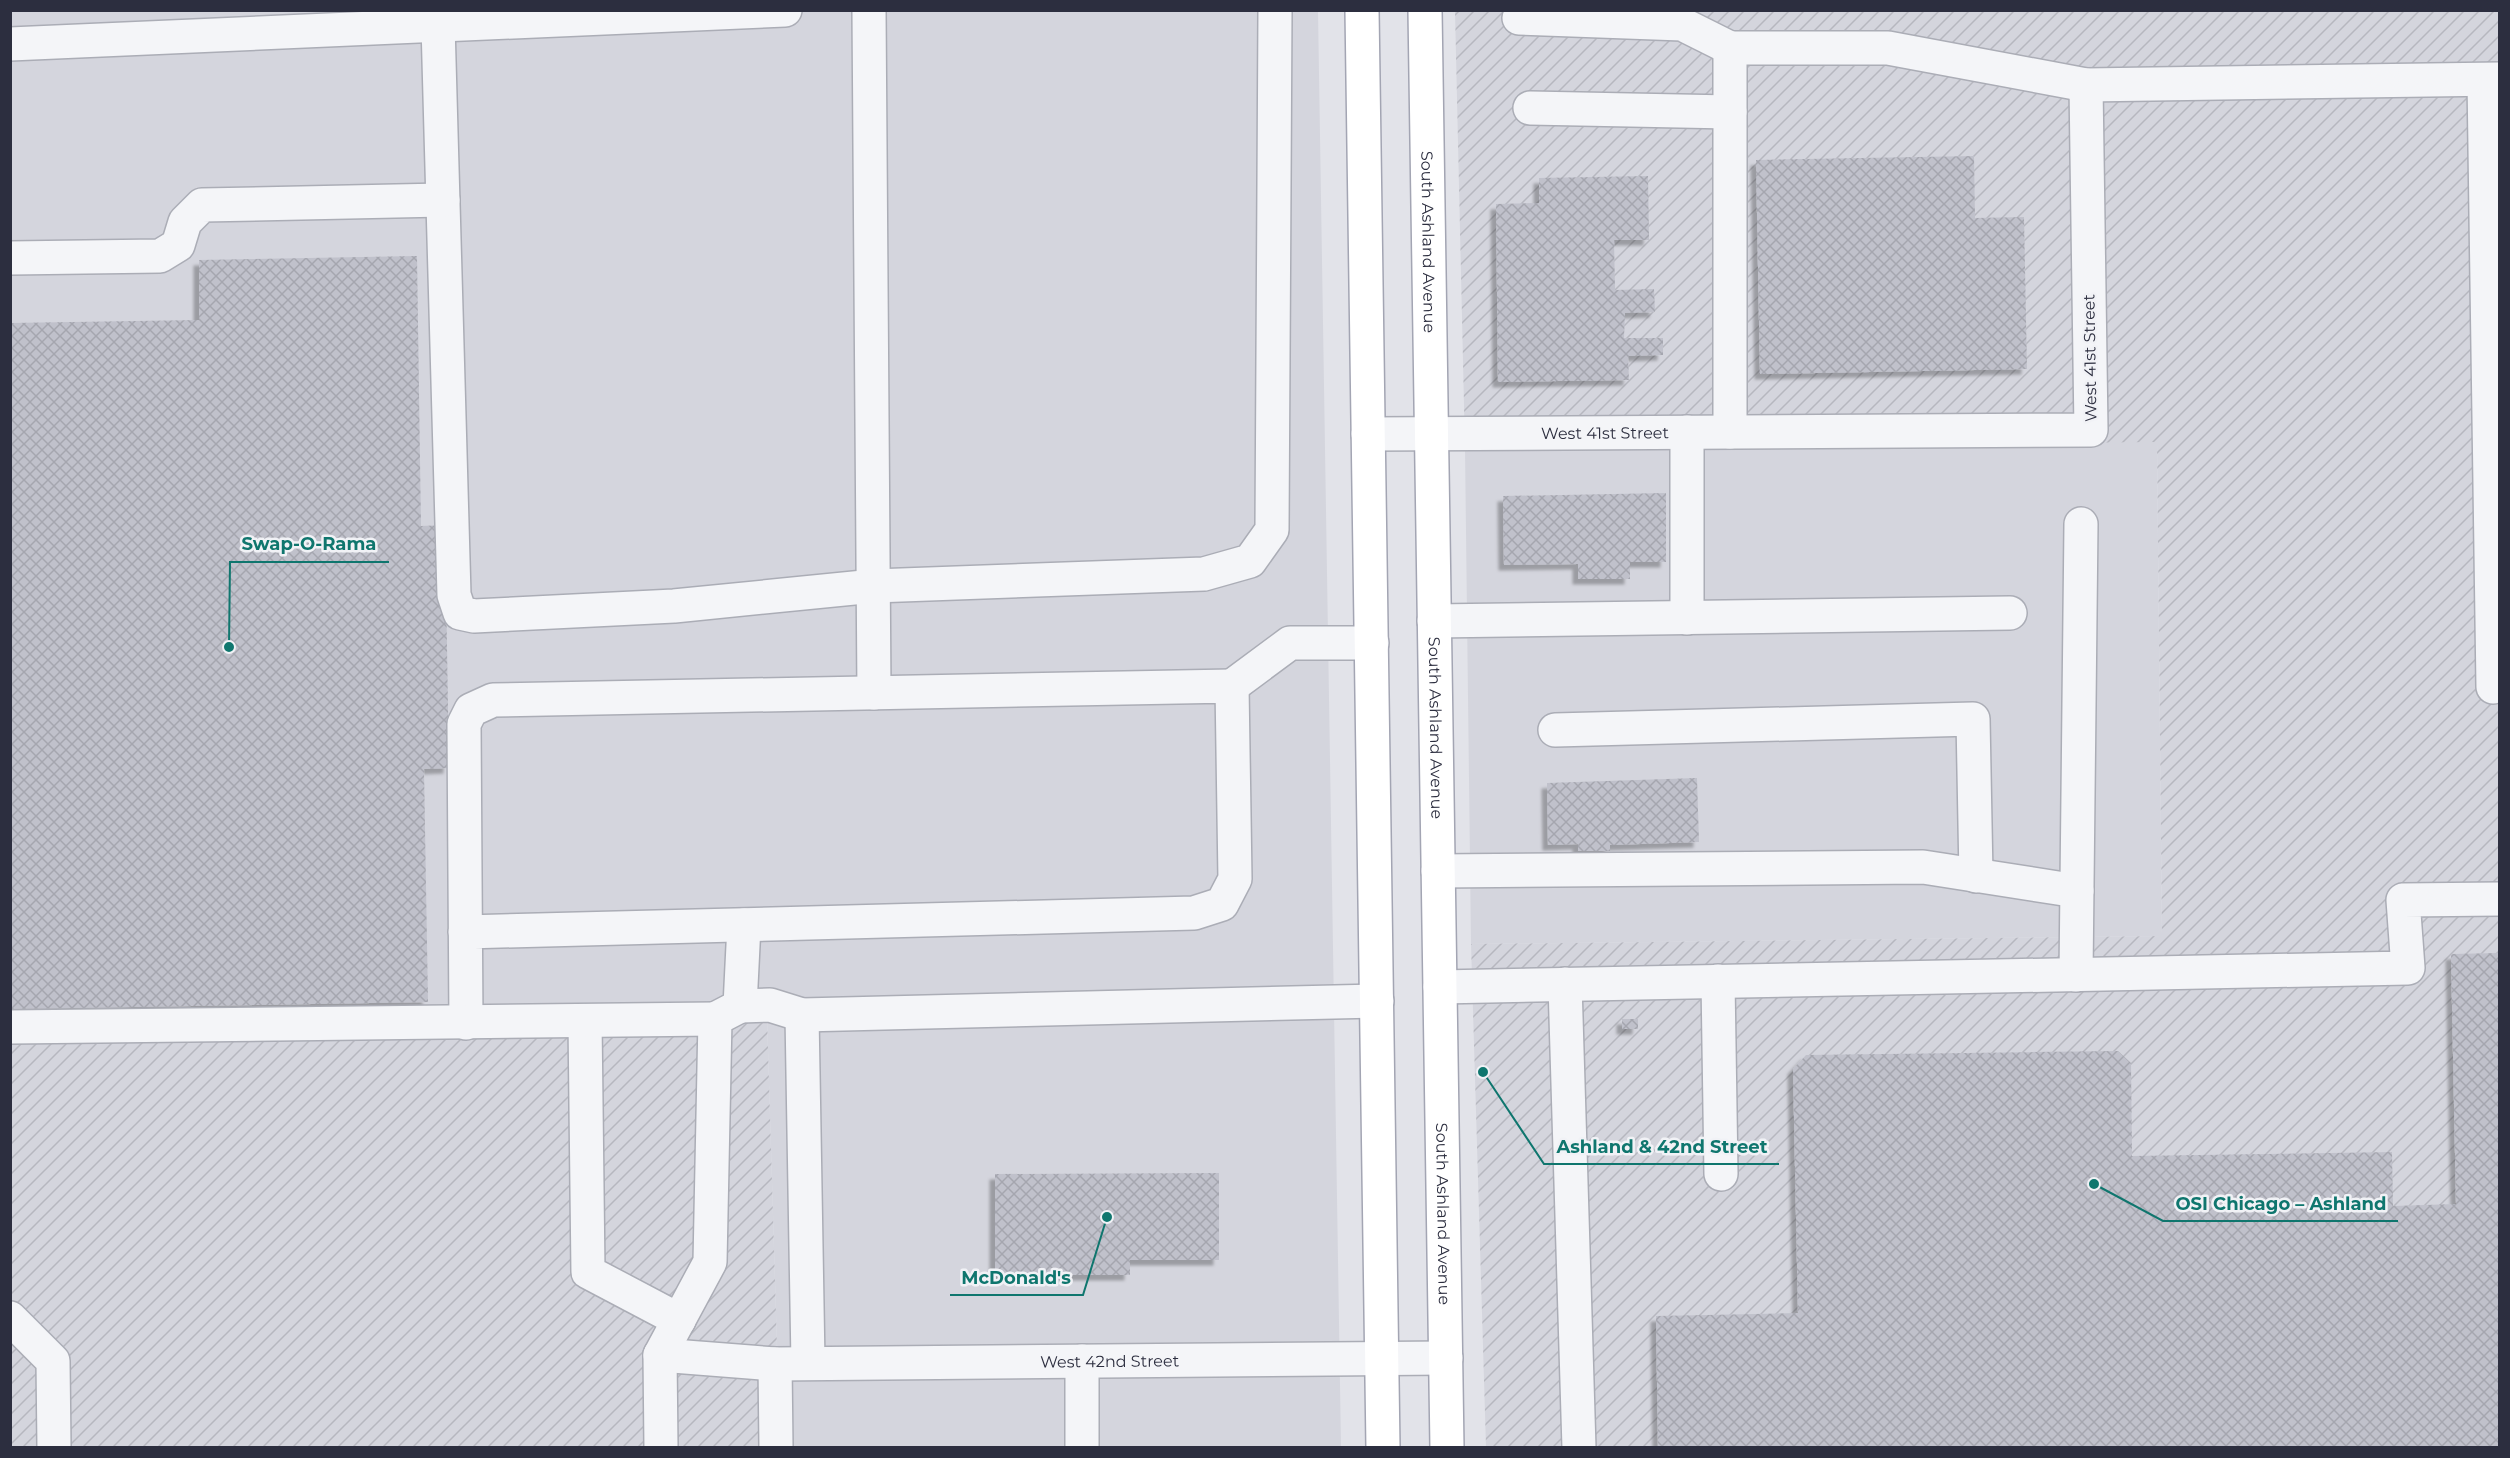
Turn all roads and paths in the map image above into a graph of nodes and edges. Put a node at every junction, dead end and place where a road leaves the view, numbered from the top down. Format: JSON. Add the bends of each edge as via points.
{"nodes":[{"id":1,"x":785,"y":10,"type":"edge"},
{"id":2,"x":869,"y":10,"type":"edge"},
{"id":3,"x":1275,"y":10,"type":"edge"},
{"id":4,"x":1362,"y":10,"type":"edge"},
{"id":5,"x":1425,"y":10,"type":"edge"},
{"id":6,"x":1520,"y":18,"type":"dead end"},
{"id":7,"x":438,"y":25,"type":"junction"},
{"id":8,"x":10,"y":44,"type":"edge"},
{"id":9,"x":1730,"y":48,"type":"junction"},
{"id":10,"x":2492,"y":79,"type":"edge"},
{"id":11,"x":2086,"y":85,"type":"junction"},
{"id":12,"x":1530,"y":108,"type":"dead end"},
{"id":13,"x":1730,"y":111,"type":"junction"},
{"id":14,"x":443,"y":200,"type":"junction"},
{"id":15,"x":10,"y":258,"type":"edge"},
{"id":16,"x":1687,"y":432,"type":"junction"},
{"id":17,"x":1730,"y":432,"type":"junction"},
{"id":18,"x":1368,"y":434,"type":"junction"},
{"id":19,"x":1431,"y":434,"type":"junction"},
{"id":20,"x":2081,"y":524,"type":"dead end"},
{"id":21,"x":874,"y":586,"type":"junction"},
{"id":22,"x":2010,"y":613,"type":"dead end"},
{"id":23,"x":1687,"y":618,"type":"junction"},
{"id":24,"x":1434,"y":621,"type":"junction"},
{"id":25,"x":1372,"y":643,"type":"junction"},
{"id":26,"x":1232,"y":686,"type":"junction"},
{"id":27,"x":2493,"y":687,"type":"dead end"},
{"id":28,"x":874,"y":693,"type":"junction"},
{"id":29,"x":1555,"y":730,"type":"dead end"},
{"id":30,"x":1438,"y":871,"type":"junction"},
{"id":31,"x":1976,"y":876,"type":"junction"},
{"id":32,"x":2077,"y":891,"type":"junction"},
{"id":33,"x":2499,"y":899,"type":"edge"},
{"id":34,"x":744,"y":925,"type":"junction"},
{"id":35,"x":465,"y":932,"type":"junction"},
{"id":36,"x":2076,"y":975,"type":"junction"},
{"id":37,"x":1718,"y":981,"type":"junction"},
{"id":38,"x":1565,"y":984,"type":"junction"},
{"id":39,"x":1440,"y":987,"type":"junction"},
{"id":40,"x":1377,"y":1001,"type":"junction"},
{"id":41,"x":727,"y":1013,"type":"junction"},
{"id":42,"x":802,"y":1015,"type":"junction"},
{"id":43,"x":585,"y":1021,"type":"junction"},
{"id":44,"x":466,"y":1023,"type":"junction"},
{"id":45,"x":10,"y":1027,"type":"edge"},
{"id":46,"x":1721,"y":1174,"type":"dead end"},
{"id":47,"x":10,"y":1318,"type":"edge"},
{"id":48,"x":679,"y":1320,"type":"junction"},
{"id":49,"x":660,"y":1355,"type":"junction"},
{"id":50,"x":1382,"y":1358,"type":"junction"},
{"id":51,"x":1446,"y":1358,"type":"junction"},
{"id":52,"x":1082,"y":1361,"type":"junction"},
{"id":53,"x":808,"y":1363,"type":"junction"},
{"id":54,"x":775,"y":1364,"type":"junction"},
{"id":55,"x":54,"y":1448,"type":"edge"},
{"id":56,"x":661,"y":1448,"type":"edge"},
{"id":57,"x":776,"y":1448,"type":"edge"},
{"id":58,"x":1082,"y":1448,"type":"edge"},
{"id":59,"x":1383,"y":1448,"type":"edge"},
{"id":60,"x":1447,"y":1448,"type":"edge"},
{"id":61,"x":1579,"y":1448,"type":"edge"}],
"edges":[{"from":1,"to":7,"type":"street"},
{"from":2,"to":21,"type":"street"},
{"from":3,"to":21,"type":"street","via":[[1272,530],[1250,561],[1204,574]]},
{"from":4,"to":18,"type":"main road"},
{"from":5,"to":19,"type":"main road","name":"South Ashland Avenue"},
{"from":6,"to":9,"type":"street","via":[[1682,24]]},
{"from":7,"to":8,"type":"street"},
{"from":7,"to":14,"type":"street"},
{"from":9,"to":11,"type":"street","via":[[1888,48]]},
{"from":9,"to":13,"type":"street"},
{"from":10,"to":11,"type":"street"},
{"from":10,"to":27,"type":"street"},
{"from":11,"to":17,"type":"street","name":"West 41st Street","via":[[2091,430]]},
{"from":12,"to":13,"type":"street"},
{"from":13,"to":17,"type":"street"},
{"from":14,"to":15,"type":"street","via":[[202,206],[185,222],[178,245],[160,256]]},
{"from":14,"to":21,"type":"street","via":[[454,595],[460,613],[474,616],[674,606]]},
{"from":16,"to":17,"type":"street","name":"West 41st Street"},
{"from":16,"to":19,"type":"street","name":"West 41st Street"},
{"from":16,"to":23,"type":"street"},
{"from":18,"to":19,"type":"street","name":"West 41st Street"},
{"from":18,"to":25,"type":"main road"},
{"from":19,"to":24,"type":"main road","name":"South Ashland Avenue"},
{"from":20,"to":32,"type":"street"},
{"from":21,"to":28,"type":"street"},
{"from":22,"to":23,"type":"street"},
{"from":23,"to":24,"type":"street"},
{"from":24,"to":30,"type":"main road","name":"South Ashland Avenue"},
{"from":25,"to":26,"type":"street","via":[[1290,643]]},
{"from":25,"to":40,"type":"main road"},
{"from":26,"to":28,"type":"street"},
{"from":26,"to":34,"type":"street","via":[[1235,879],[1222,904],[1194,913]]},
{"from":28,"to":35,"type":"street","via":[[493,700],[471,710],[464,724]]},
{"from":29,"to":31,"type":"street","via":[[1972,718]]},
{"from":30,"to":31,"type":"street","via":[[1923,867]]},
{"from":30,"to":39,"type":"main road","name":"South Ashland Avenue"},
{"from":31,"to":32,"type":"street"},
{"from":32,"to":36,"type":"street"},
{"from":33,"to":36,"type":"street","via":[[2403,900],[2408,968]]},
{"from":34,"to":35,"type":"street"},
{"from":34,"to":41,"type":"street"},
{"from":35,"to":44,"type":"street"},
{"from":36,"to":37,"type":"street"},
{"from":37,"to":38,"type":"street"},
{"from":37,"to":46,"type":"street"},
{"from":38,"to":39,"type":"street"},
{"from":38,"to":61,"type":"street"},
{"from":39,"to":51,"type":"main road","name":"South Ashland Avenue"},
{"from":40,"to":42,"type":"street"},
{"from":40,"to":50,"type":"main road"},
{"from":41,"to":42,"type":"street","via":[[770,1005]]},
{"from":41,"to":43,"type":"street"},
{"from":41,"to":48,"type":"street","via":[[710,1262]]},
{"from":42,"to":53,"type":"street"},
{"from":43,"to":44,"type":"street"},
{"from":43,"to":48,"type":"street","via":[[588,1272]]},
{"from":44,"to":45,"type":"street"},
{"from":47,"to":55,"type":"street","via":[[53,1361]]},
{"from":48,"to":49,"type":"street"},
{"from":49,"to":54,"type":"street","name":"West 42nd Street"},
{"from":49,"to":56,"type":"street"},
{"from":50,"to":51,"type":"street","name":"West 42nd Street"},
{"from":50,"to":52,"type":"street","name":"West 42nd Street"},
{"from":50,"to":59,"type":"main road"},
{"from":51,"to":60,"type":"main road","name":"South Ashland Avenue"},
{"from":52,"to":53,"type":"street","name":"West 42nd Street"},
{"from":52,"to":58,"type":"street"},
{"from":53,"to":54,"type":"street","name":"West 42nd Street"},
{"from":54,"to":57,"type":"street"}]}
